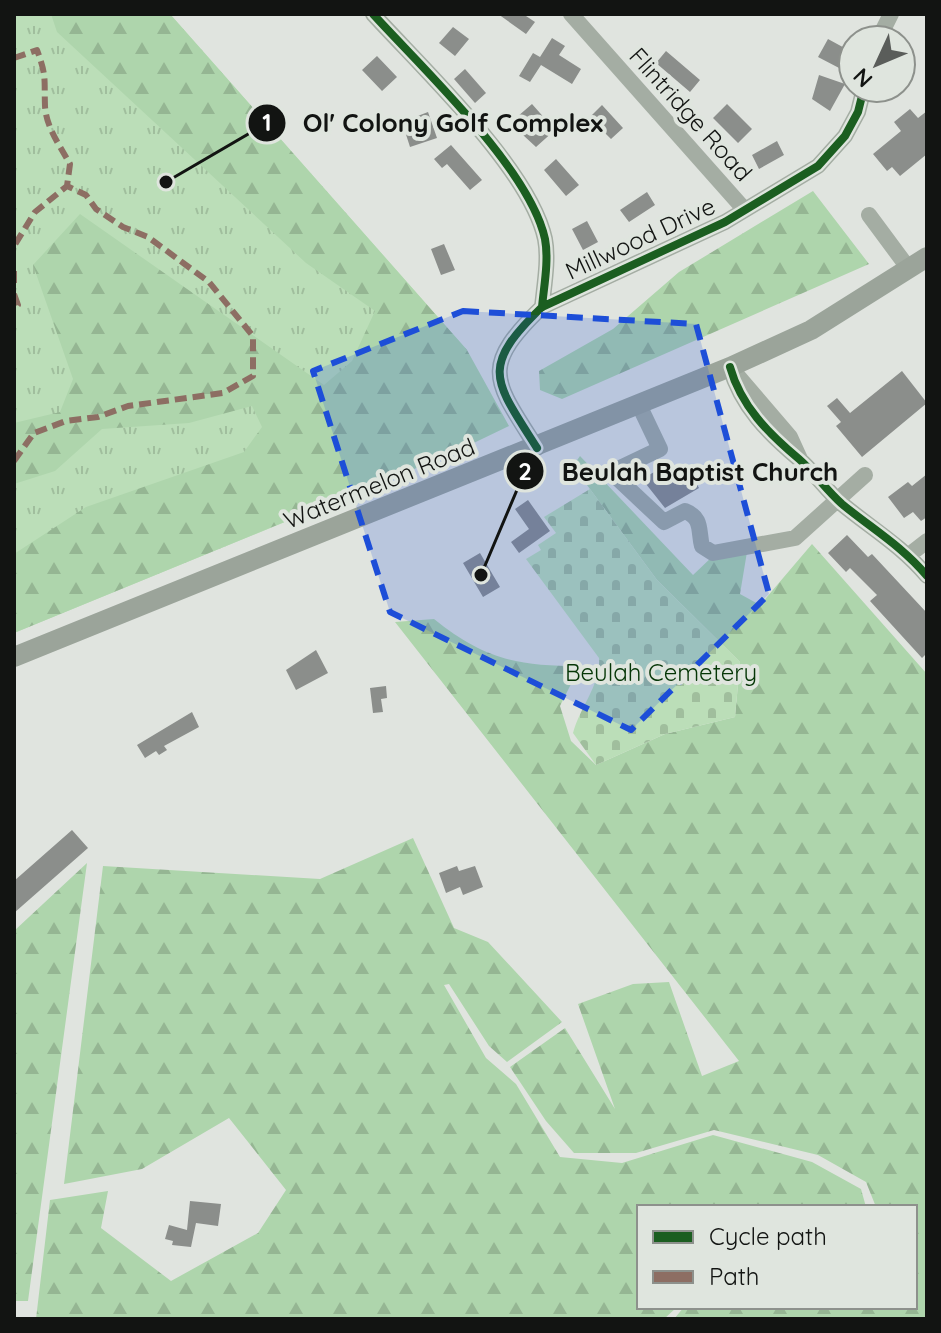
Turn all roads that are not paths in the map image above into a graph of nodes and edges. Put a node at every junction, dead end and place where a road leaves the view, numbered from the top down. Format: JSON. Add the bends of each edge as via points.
{"nodes":[{"id":1,"x":373,"y":14,"type":"edge"},
{"id":2,"x":571,"y":14,"type":"edge"},
{"id":3,"x":860,"y":104,"type":"edge"},
{"id":4,"x":744,"y":209,"type":"junction"},
{"id":5,"x":869,"y":215,"type":"dead end"},
{"id":6,"x":927,"y":257,"type":"edge"},
{"id":7,"x":909,"y":269,"type":"junction"},
{"id":8,"x":542,"y":307,"type":"junction"},
{"id":9,"x":730,"y":367,"type":"junction"},
{"id":10,"x":639,"y":405,"type":"junction"},
{"id":11,"x":537,"y":448,"type":"junction"},
{"id":12,"x":865,"y":475,"type":"dead end"},
{"id":13,"x":837,"y":500,"type":"junction"},
{"id":14,"x":927,"y":541,"type":"edge"},
{"id":15,"x":909,"y":555,"type":"junction"},
{"id":16,"x":927,"y":576,"type":"edge"},
{"id":17,"x":14,"y":657,"type":"edge"}],
"edges":[{"from":1,"to":8,"type":"street","via":[[433,75],[538,214],[546,242]]},
{"from":2,"to":4,"type":"street","name":"Flintridge Road"},
{"from":3,"to":4,"type":"street","name":"Millwood Drive","via":[[829,157]]},
{"from":4,"to":8,"type":"street","name":"Millwood Drive"},
{"from":5,"to":7,"type":"street"},
{"from":6,"to":7,"type":"main road","name":"Watermelon Road"},
{"from":7,"to":9,"type":"main road","name":"Watermelon Road","via":[[811,330]]},
{"from":8,"to":11,"type":"street","name":"Millwood Drive","via":[[504,350],[498,376],[501,390]]},
{"from":9,"to":10,"type":"main road","name":"Watermelon Road"},
{"from":9,"to":13,"type":"street"},
{"from":10,"to":11,"type":"main road","name":"Watermelon Road"},
{"from":10,"to":13,"type":"street","via":[[660,449],[614,475],[664,522],[691,513],[701,526],[702,546],[713,553],[795,538]]},
{"from":11,"to":17,"type":"main road","name":"Watermelon Road"},
{"from":12,"to":13,"type":"street"},
{"from":13,"to":15,"type":"street"},
{"from":14,"to":15,"type":"street"},
{"from":15,"to":16,"type":"street"}]}
